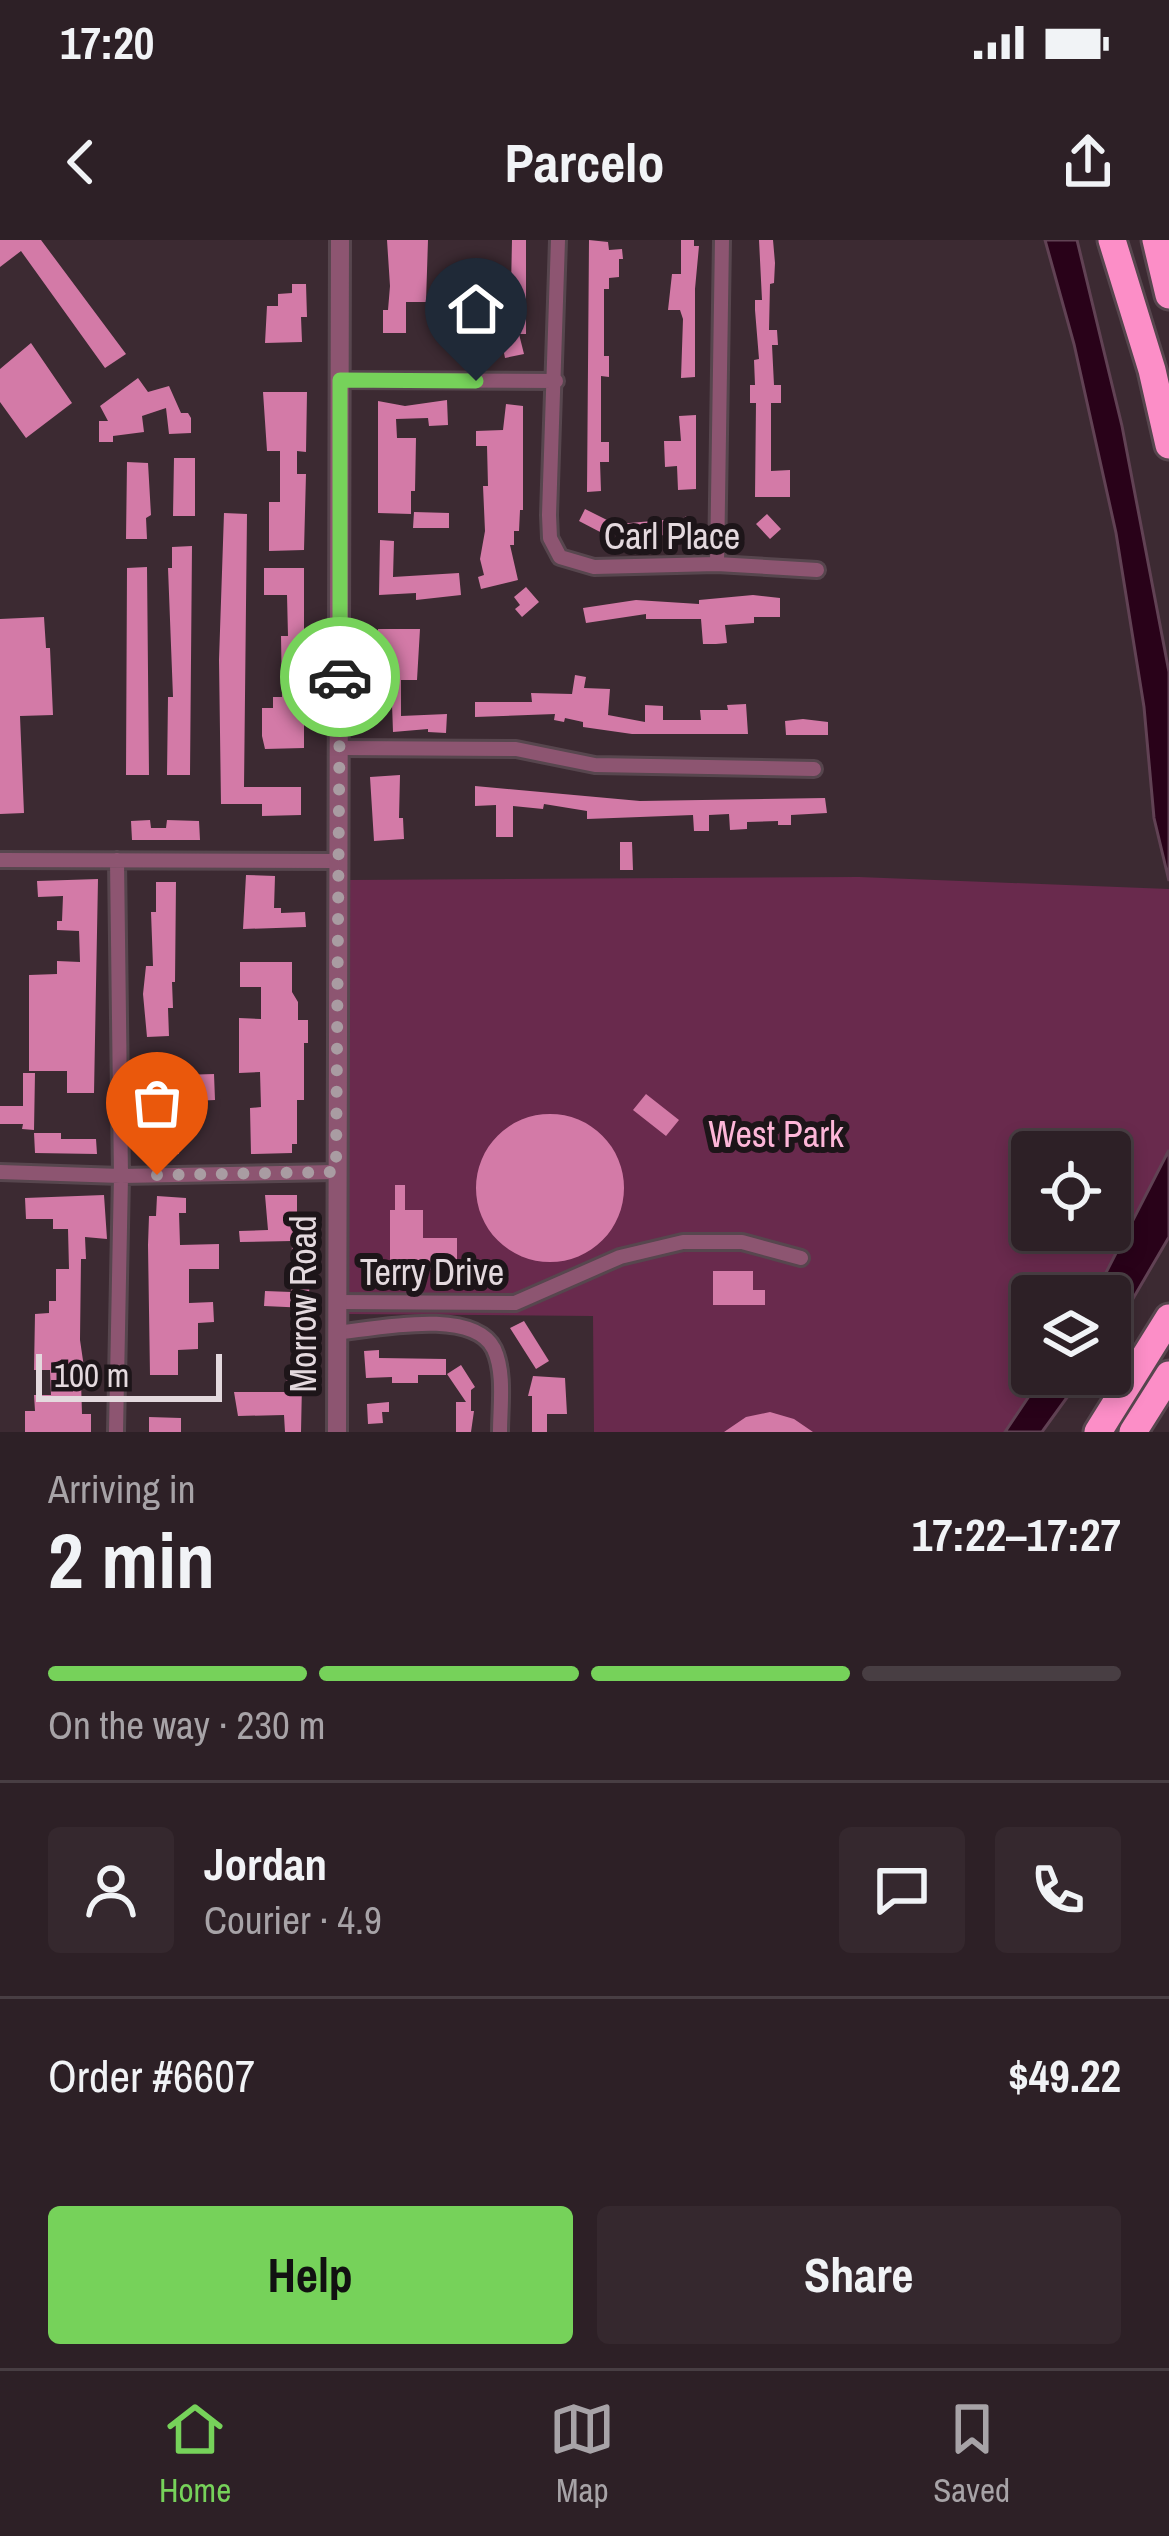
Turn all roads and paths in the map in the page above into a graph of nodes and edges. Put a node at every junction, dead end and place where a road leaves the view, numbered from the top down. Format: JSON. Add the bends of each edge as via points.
{"nodes":[{"id":1,"x":340,"y":240,"type":"edge"},
{"id":2,"x":558,"y":240,"type":"edge"},
{"id":3,"x":722,"y":240,"type":"edge"},
{"id":4,"x":1112,"y":240,"type":"edge"},
{"id":5,"x":1126,"y":240,"type":"edge"},
{"id":6,"x":1156,"y":240,"type":"edge"},
{"id":7,"x":1169,"y":296,"type":"edge"},
{"id":8,"x":1152,"y":370,"type":"junction"},
{"id":9,"x":340,"y":380,"type":"junction"},
{"id":10,"x":556,"y":381,"type":"junction"},
{"id":11,"x":1169,"y":445,"type":"edge"},
{"id":12,"x":718,"y":564,"type":"junction"},
{"id":13,"x":817,"y":571,"type":"dead end"},
{"id":14,"x":340,"y":748,"type":"junction"},
{"id":15,"x":814,"y":769,"type":"dead end"},
{"id":16,"x":0,"y":860,"type":"edge"},
{"id":17,"x":117,"y":860,"type":"junction"},
{"id":18,"x":338,"y":861,"type":"junction"},
{"id":19,"x":0,"y":1172,"type":"edge"},
{"id":20,"x":336,"y":1172,"type":"junction"},
{"id":21,"x":121,"y":1176,"type":"junction"},
{"id":22,"x":801,"y":1258,"type":"dead end"},
{"id":23,"x":337,"y":1302,"type":"junction"},
{"id":24,"x":1169,"y":1318,"type":"edge"},
{"id":25,"x":336,"y":1333,"type":"junction"},
{"id":26,"x":1169,"y":1376,"type":"edge"},
{"id":27,"x":116,"y":1432,"type":"edge"},
{"id":28,"x":337,"y":1432,"type":"edge"},
{"id":29,"x":500,"y":1432,"type":"edge"},
{"id":30,"x":1098,"y":1432,"type":"edge"},
{"id":31,"x":1133,"y":1432,"type":"edge"}],
"edges":[{"from":1,"to":9,"type":"street","name":"Morrow Road"},
{"from":2,"to":10,"type":"street","name":"Carl Place"},
{"from":3,"to":12,"type":"street"},
{"from":4,"to":8,"type":"highway"},
{"from":5,"to":8,"type":"highway"},
{"from":6,"to":7,"type":"highway"},
{"from":8,"to":11,"type":"highway"},
{"from":9,"to":10,"type":"street"},
{"from":9,"to":14,"type":"street","name":"Morrow Road"},
{"from":10,"to":12,"type":"street","name":"Carl Place","via":[[548,515],[560,557],[594,568]]},
{"from":12,"to":13,"type":"street","name":"Carl Place"},
{"from":14,"to":15,"type":"street","via":[[516,749],[595,765]]},
{"from":14,"to":18,"type":"street","name":"Morrow Road"},
{"from":16,"to":17,"type":"street"},
{"from":17,"to":18,"type":"street"},
{"from":17,"to":21,"type":"street"},
{"from":18,"to":20,"type":"street","name":"Morrow Road"},
{"from":19,"to":21,"type":"street"},
{"from":20,"to":21,"type":"street"},
{"from":20,"to":23,"type":"street","name":"Morrow Road"},
{"from":21,"to":27,"type":"street"},
{"from":22,"to":23,"type":"street","name":"Terry Drive","via":[[742,1242],[683,1242],[620,1257],[515,1303]]},
{"from":23,"to":25,"type":"street","name":"Morrow Road"},
{"from":24,"to":30,"type":"highway"},
{"from":25,"to":28,"type":"street","name":"Morrow Road"},
{"from":25,"to":29,"type":"street","name":"Terry Drive","via":[[454,1323],[477,1330],[500,1372]]},
{"from":26,"to":31,"type":"highway"}]}
